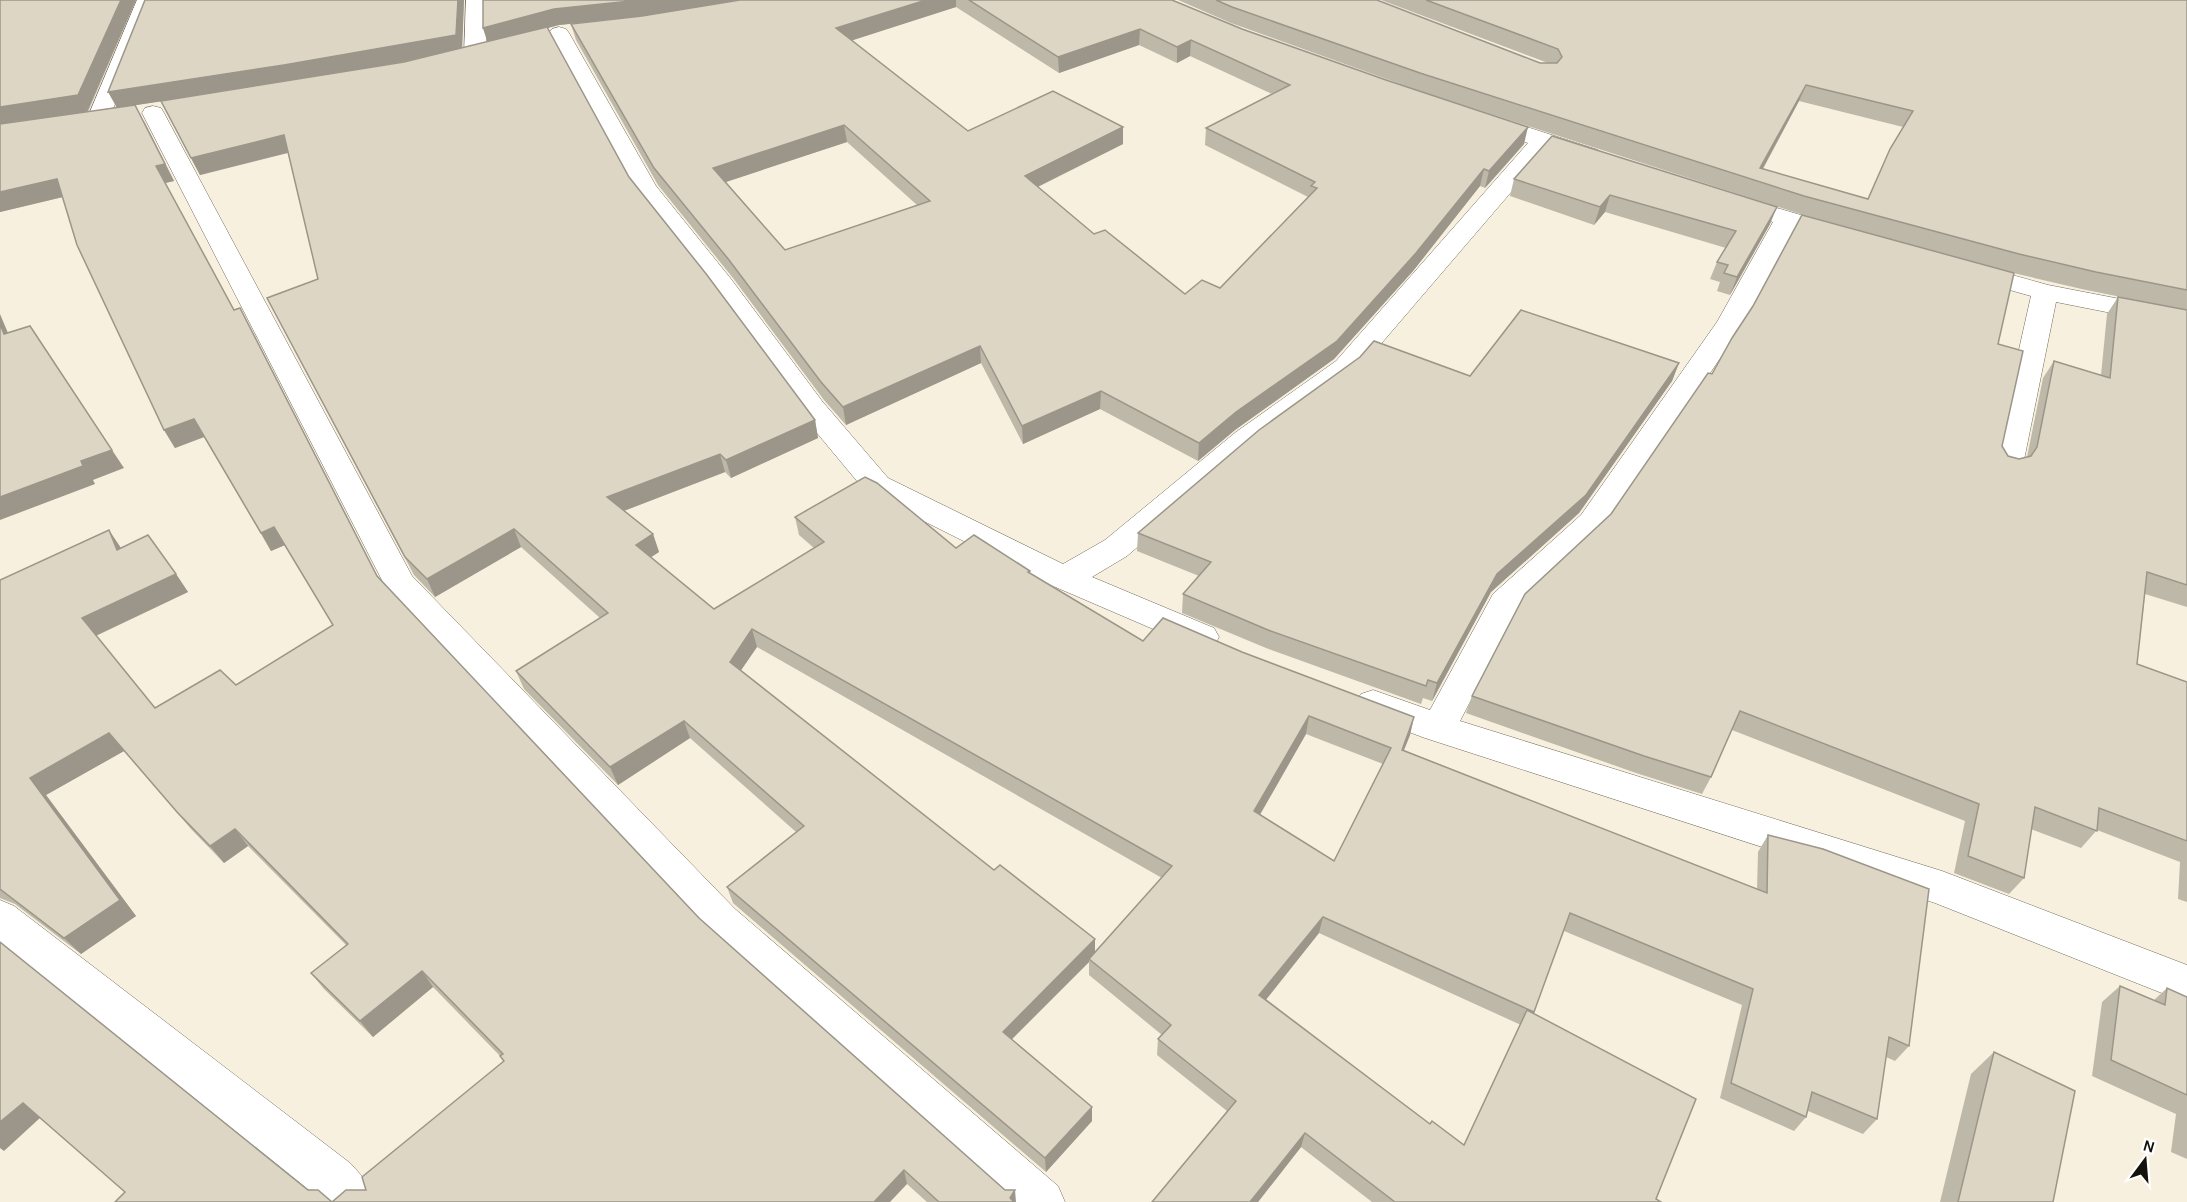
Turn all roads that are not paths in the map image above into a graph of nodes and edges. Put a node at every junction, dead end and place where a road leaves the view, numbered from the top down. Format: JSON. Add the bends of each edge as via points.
{"nodes":[{"id":1,"x":147,"y":0,"type":"edge"},
{"id":2,"x":476,"y":0,"type":"edge"},
{"id":3,"x":559,"y":34,"type":"edge"},
{"id":4,"x":496,"y":51,"type":"edge"},
{"id":5,"x":475,"y":57,"type":"junction"},
{"id":6,"x":452,"y":61,"type":"edge"},
{"id":7,"x":1464,"y":115,"type":"edge"},
{"id":8,"x":98,"y":119,"type":"junction"},
{"id":9,"x":76,"y":122,"type":"edge"},
{"id":10,"x":1542,"y":140,"type":"junction"},
{"id":11,"x":1609,"y":162,"type":"edge"},
{"id":12,"x":1709,"y":194,"type":"edge"},
{"id":13,"x":1787,"y":220,"type":"junction"},
{"id":14,"x":1865,"y":242,"type":"edge"},
{"id":15,"x":1944,"y":264,"type":"edge"},
{"id":16,"x":2045,"y":292,"type":"junction"},
{"id":17,"x":2187,"y":320,"type":"edge"},
{"id":18,"x":2008,"y":465,"type":"edge"},
{"id":19,"x":1064,"y":578,"type":"junction"},
{"id":20,"x":1232,"y":650,"type":"edge"},
{"id":21,"x":1340,"y":691,"type":"edge"},
{"id":22,"x":1438,"y":728,"type":"junction"},
{"id":23,"x":0,"y":918,"type":"edge"},
{"id":24,"x":2187,"y":984,"type":"edge"},
{"id":25,"x":355,"y":1202,"type":"edge"},
{"id":26,"x":1042,"y":1202,"type":"edge"}],
"edges":[{"from":1,"to":8,"type":"street"},
{"from":2,"to":5,"type":"street"},
{"from":3,"to":19,"type":"street","via":[[645,188],[812,408],[877,485]]},
{"from":4,"to":5,"type":"street"},
{"from":5,"to":6,"type":"street"},
{"from":7,"to":10,"type":"street"},
{"from":8,"to":9,"type":"street"},
{"from":8,"to":26,"type":"street","via":[[145,114],[400,584],[721,921]]},
{"from":10,"to":11,"type":"street"},
{"from":10,"to":19,"type":"street","via":[[1346,367],[1246,439],[1116,548]]},
{"from":12,"to":13,"type":"street"},
{"from":13,"to":14,"type":"street"},
{"from":13,"to":22,"type":"street","via":[[1730,322],[1592,523],[1505,603]]},
{"from":15,"to":16,"type":"street"},
{"from":16,"to":17,"type":"street"},
{"from":16,"to":18,"type":"street"},
{"from":19,"to":20,"type":"street"},
{"from":21,"to":22,"type":"street"},
{"from":22,"to":24,"type":"street","via":[[1942,888]]},
{"from":23,"to":25,"type":"street","via":[[334,1179]]}]}
